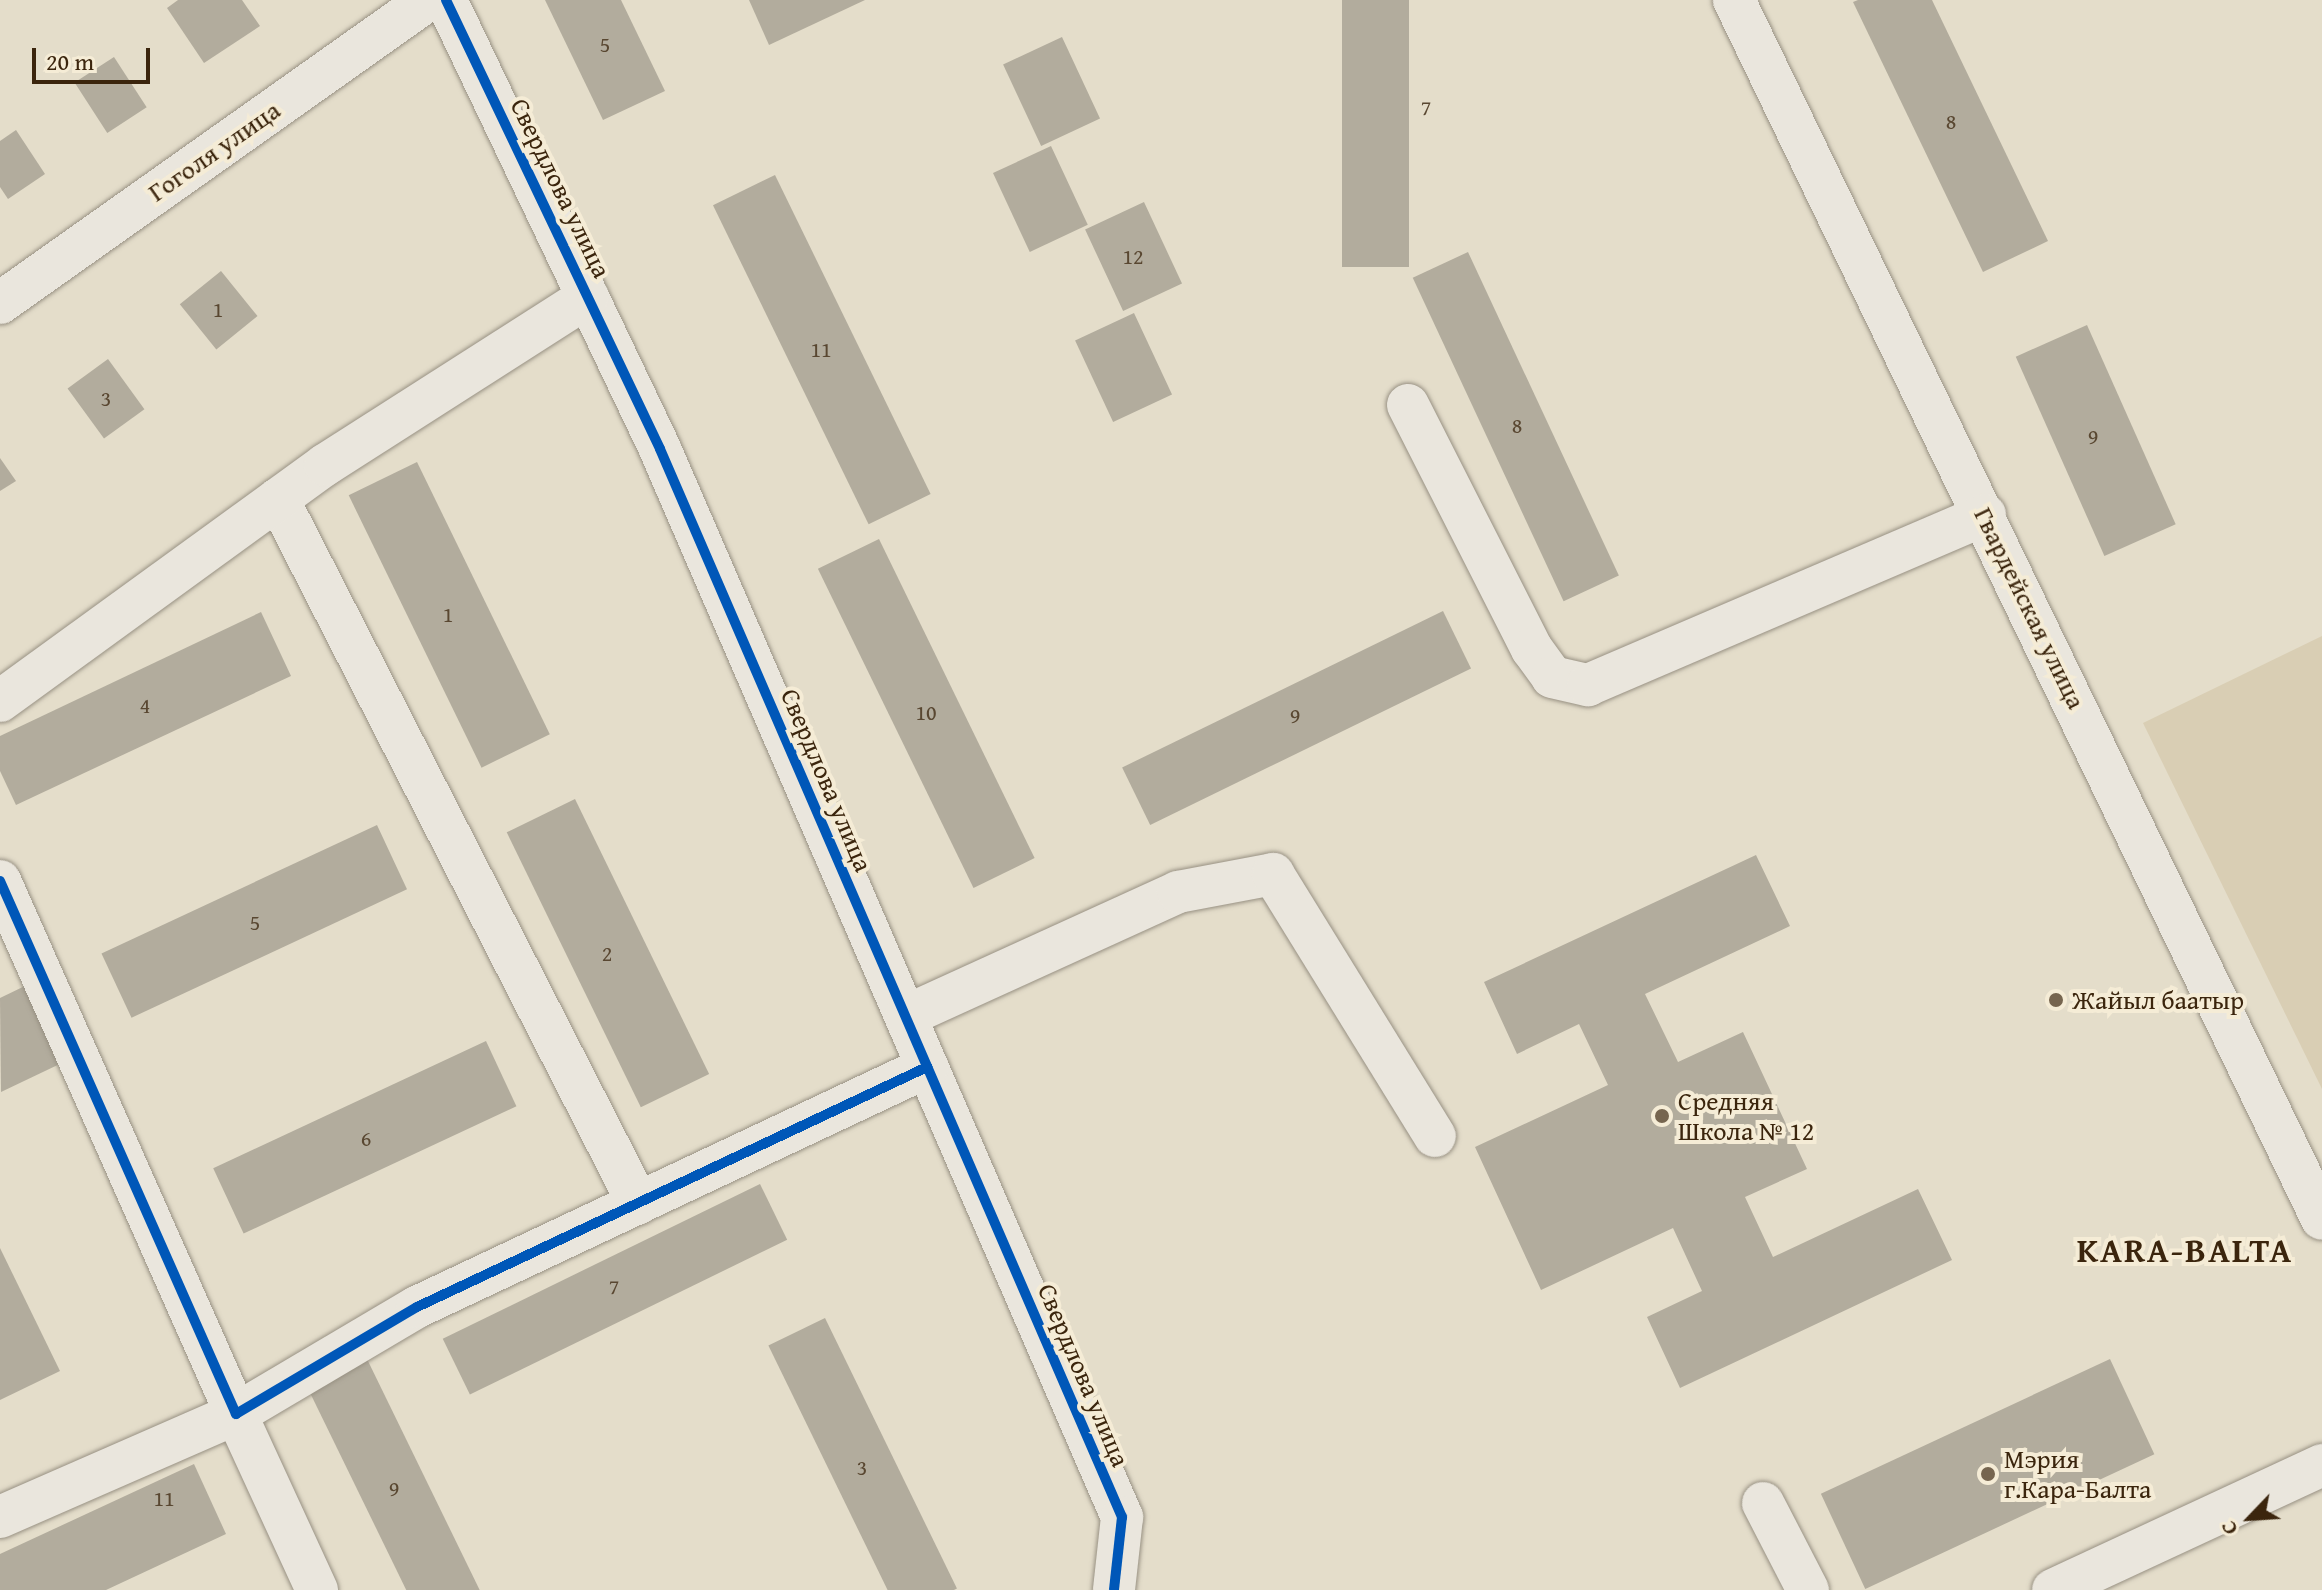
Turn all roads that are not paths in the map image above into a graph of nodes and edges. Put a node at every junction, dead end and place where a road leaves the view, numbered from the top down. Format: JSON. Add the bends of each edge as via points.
{"nodes":[{"id":1,"x":428,"y":0,"type":"edge"},
{"id":2,"x":446,"y":0,"type":"edge"},
{"id":3,"x":1734,"y":0,"type":"edge"},
{"id":4,"x":588,"y":297,"type":"junction"},
{"id":5,"x":0,"y":303,"type":"edge"},
{"id":6,"x":1408,"y":405,"type":"dead end"},
{"id":7,"x":278,"y":499,"type":"junction"},
{"id":8,"x":1985,"y":515,"type":"junction"},
{"id":9,"x":0,"y":701,"type":"edge"},
{"id":10,"x":0,"y":881,"type":"edge"},
{"id":11,"x":906,"y":1016,"type":"junction"},
{"id":12,"x":927,"y":1067,"type":"junction"},
{"id":13,"x":1435,"y":1136,"type":"dead end"},
{"id":14,"x":638,"y":1203,"type":"junction"},
{"id":15,"x":2322,"y":1219,"type":"edge"},
{"id":16,"x":236,"y":1414,"type":"junction"},
{"id":17,"x":2322,"y":1465,"type":"edge"},
{"id":18,"x":1763,"y":1503,"type":"dead end"},
{"id":19,"x":0,"y":1517,"type":"edge"},
{"id":20,"x":317,"y":1590,"type":"edge"},
{"id":21,"x":1114,"y":1590,"type":"edge"},
{"id":22,"x":1808,"y":1590,"type":"edge"},
{"id":23,"x":2053,"y":1590,"type":"edge"}],
"edges":[{"from":1,"to":5,"type":"street","name":"Гоголя улица"},
{"from":2,"to":4,"type":"street","name":"Свердлова улица"},
{"from":3,"to":8,"type":"street","name":"Гвардейская улица"},
{"from":4,"to":7,"type":"street"},
{"from":4,"to":11,"type":"street","name":"Свердлова улица","via":[[660,449]]},
{"from":6,"to":8,"type":"street","via":[[1532,649],[1552,677],[1588,685]]},
{"from":7,"to":9,"type":"street"},
{"from":7,"to":14,"type":"street"},
{"from":8,"to":15,"type":"street","name":"Гвардейская улица"},
{"from":10,"to":16,"type":"street"},
{"from":11,"to":12,"type":"street","name":"Свердлова улица"},
{"from":11,"to":13,"type":"street","via":[[1178,892],[1273,874]]},
{"from":12,"to":14,"type":"street"},
{"from":12,"to":21,"type":"street","name":"Свердлова улица","via":[[1122,1517]]},
{"from":14,"to":16,"type":"street","via":[[417,1307]]},
{"from":16,"to":19,"type":"street"},
{"from":16,"to":20,"type":"street"},
{"from":17,"to":23,"type":"street"},
{"from":18,"to":22,"type":"street"}]}
